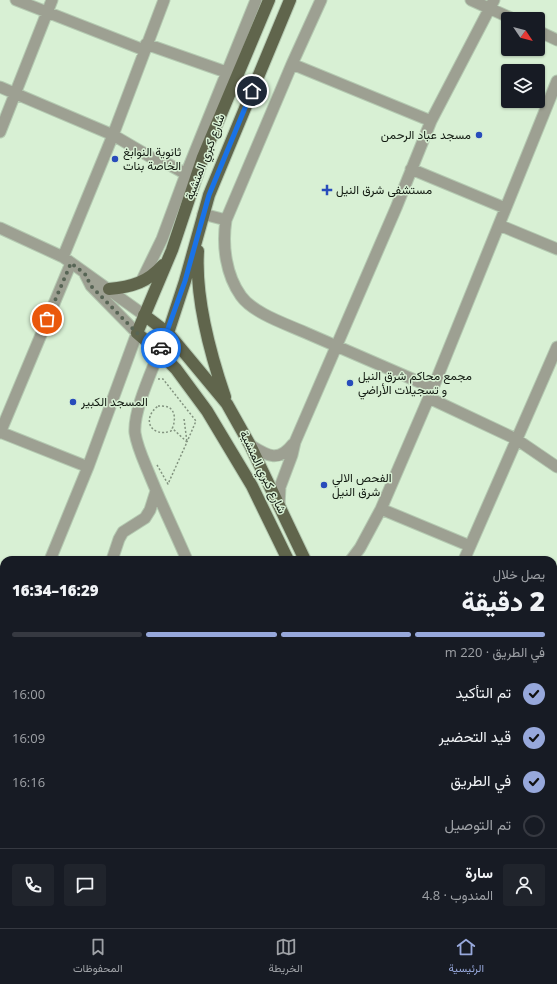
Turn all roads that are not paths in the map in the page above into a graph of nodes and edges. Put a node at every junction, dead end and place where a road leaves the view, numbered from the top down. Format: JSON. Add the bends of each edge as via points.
{"nodes":[{"id":1,"x":16,"y":0,"type":"edge"},
{"id":2,"x":52,"y":0,"type":"edge"},
{"id":3,"x":164,"y":0,"type":"edge"},
{"id":4,"x":256,"y":0,"type":"edge"},
{"id":5,"x":269,"y":0,"type":"edge"},
{"id":6,"x":290,"y":0,"type":"edge"},
{"id":7,"x":321,"y":0,"type":"edge"},
{"id":8,"x":471,"y":0,"type":"edge"},
{"id":9,"x":492,"y":4,"type":"edge"},
{"id":10,"x":47,"y":12,"type":"junction"},
{"id":11,"x":503,"y":12,"type":"edge"},
{"id":12,"x":545,"y":34,"type":"edge"},
{"id":13,"x":557,"y":40,"type":"edge"},
{"id":14,"x":145,"y":47,"type":"junction"},
{"id":15,"x":292,"y":64,"type":"junction"},
{"id":16,"x":226,"y":72,"type":"junction"},
{"id":17,"x":557,"y":81,"type":"edge"},
{"id":18,"x":0,"y":87,"type":"edge"},
{"id":19,"x":16,"y":94,"type":"junction"},
{"id":20,"x":431,"y":121,"type":"junction"},
{"id":21,"x":0,"y":132,"type":"edge"},
{"id":22,"x":113,"y":135,"type":"junction"},
{"id":23,"x":412,"y":169,"type":"junction"},
{"id":24,"x":186,"y":174,"type":"junction"},
{"id":25,"x":505,"y":208,"type":"junction"},
{"id":26,"x":201,"y":219,"type":"junction"},
{"id":27,"x":226,"y":220,"type":"junction"},
{"id":28,"x":499,"y":225,"type":"junction"},
{"id":29,"x":0,"y":228,"type":"edge"},
{"id":30,"x":557,"y":249,"type":"edge"},
{"id":31,"x":172,"y":250,"type":"junction"},
{"id":32,"x":67,"y":260,"type":"junction"},
{"id":33,"x":85,"y":274,"type":"junction"},
{"id":34,"x":141,"y":282,"type":"junction"},
{"id":35,"x":109,"y":289,"type":"junction"},
{"id":36,"x":144,"y":315,"type":"junction"},
{"id":37,"x":137,"y":333,"type":"junction"},
{"id":38,"x":168,"y":333,"type":"junction"},
{"id":39,"x":337,"y":346,"type":"junction"},
{"id":40,"x":557,"y":347,"type":"edge"},
{"id":41,"x":159,"y":352,"type":"junction"},
{"id":42,"x":433,"y":388,"type":"junction"},
{"id":43,"x":429,"y":398,"type":"junction"},
{"id":44,"x":227,"y":404,"type":"junction"},
{"id":45,"x":0,"y":432,"type":"edge"},
{"id":46,"x":516,"y":439,"type":"junction"},
{"id":47,"x":295,"y":442,"type":"junction"},
{"id":48,"x":250,"y":445,"type":"junction"},
{"id":49,"x":88,"y":467,"type":"junction"},
{"id":50,"x":557,"y":467,"type":"edge"},
{"id":51,"x":156,"y":491,"type":"junction"},
{"id":52,"x":279,"y":506,"type":"junction"},
{"id":53,"x":381,"y":509,"type":"junction"},
{"id":54,"x":470,"y":546,"type":"junction"},
{"id":55,"x":52,"y":556,"type":"edge"},
{"id":56,"x":113,"y":556,"type":"edge"},
{"id":57,"x":185,"y":556,"type":"edge"},
{"id":58,"x":286,"y":556,"type":"edge"},
{"id":59,"x":303,"y":556,"type":"edge"},
{"id":60,"x":354,"y":556,"type":"edge"},
{"id":61,"x":466,"y":556,"type":"edge"}],
"edges":[{"from":1,"to":10,"type":"street"},
{"from":2,"to":10,"type":"street"},
{"from":3,"to":14,"type":"street"},
{"from":4,"to":16,"type":"street"},
{"from":5,"to":31,"type":"main road","name":"شارع كبري المنشية","via":[[203,157]]},
{"from":6,"to":26,"type":"main road","name":"شارع كبري المنشية","via":[[222,161]]},
{"from":7,"to":15,"type":"street"},
{"from":8,"to":9,"type":"street"},
{"from":9,"to":11,"type":"street"},
{"from":9,"to":20,"type":"street"},
{"from":10,"to":14,"type":"street"},
{"from":10,"to":19,"type":"street"},
{"from":12,"to":13,"type":"street"},
{"from":14,"to":16,"type":"street"},
{"from":14,"to":22,"type":"street"},
{"from":15,"to":20,"type":"street"},
{"from":15,"to":27,"type":"street"},
{"from":16,"to":24,"type":"street"},
{"from":17,"to":25,"type":"street"},
{"from":18,"to":19,"type":"street"},
{"from":19,"to":21,"type":"street"},
{"from":19,"to":22,"type":"street"},
{"from":20,"to":23,"type":"street"},
{"from":22,"to":24,"type":"street","via":[[159,162]]},
{"from":22,"to":32,"type":"street"},
{"from":23,"to":25,"type":"street"},
{"from":23,"to":39,"type":"street"},
{"from":24,"to":34,"type":"street","via":[[162,240]]},
{"from":25,"to":28,"type":"street"},
{"from":26,"to":27,"type":"street"},
{"from":26,"to":38,"type":"main road","name":"شارع كبري المنشية"},
{"from":26,"to":44,"type":"main road","via":[[198,279],[208,340]]},
{"from":27,"to":39,"type":"street","via":[[226,261],[241,297],[256,309]]},
{"from":28,"to":30,"type":"street"},
{"from":28,"to":42,"type":"street"},
{"from":29,"to":32,"type":"street"},
{"from":31,"to":34,"type":"main road","via":[[155,274]]},
{"from":31,"to":36,"type":"main road","name":"شارع كبري المنشية"},
{"from":32,"to":33,"type":"street"},
{"from":32,"to":45,"type":"street"},
{"from":33,"to":35,"type":"street"},
{"from":33,"to":37,"type":"street","via":[[91,286]]},
{"from":34,"to":35,"type":"main road"},
{"from":35,"to":36,"type":"street"},
{"from":36,"to":37,"type":"main road","name":"شارع كبري المنشية"},
{"from":36,"to":38,"type":"main road","name":"شارع كبري المنشية"},
{"from":37,"to":41,"type":"main road","name":"شارع كبري المنشية"},
{"from":37,"to":49,"type":"street","name":"شارع كبري المنشية"},
{"from":38,"to":41,"type":"main road","name":"شارع كبري المنشية"},
{"from":38,"to":44,"type":"main road","name":"شارع كبري المنشية"},
{"from":39,"to":42,"type":"street"},
{"from":39,"to":47,"type":"street"},
{"from":40,"to":46,"type":"street"},
{"from":41,"to":51,"type":"street","via":[[143,394],[136,418],[135,433]]},
{"from":41,"to":58,"type":"main road","name":"شارع كبري المنشية","via":[[185,379],[213,420],[252,486]]},
{"from":42,"to":43,"type":"street"},
{"from":43,"to":46,"type":"street"},
{"from":43,"to":53,"type":"street"},
{"from":44,"to":48,"type":"main road","name":"شارع كبري المنشية"},
{"from":45,"to":49,"type":"street"},
{"from":46,"to":50,"type":"street"},
{"from":46,"to":54,"type":"street"},
{"from":47,"to":48,"type":"street","via":[[289,450],[278,456],[268,455]]},
{"from":47,"to":52,"type":"street","via":[[280,487]]},
{"from":48,"to":52,"type":"main road","name":"شارع كبري المنشية"},
{"from":49,"to":55,"type":"street","name":"شارع كبري المنشية"},
{"from":51,"to":56,"type":"street","via":[[145,518],[123,532]]},
{"from":51,"to":57,"type":"street"},
{"from":52,"to":59,"type":"main road","name":"شارع كبري المنشية"},
{"from":53,"to":54,"type":"street"},
{"from":53,"to":60,"type":"street"},
{"from":54,"to":61,"type":"street"}]}
